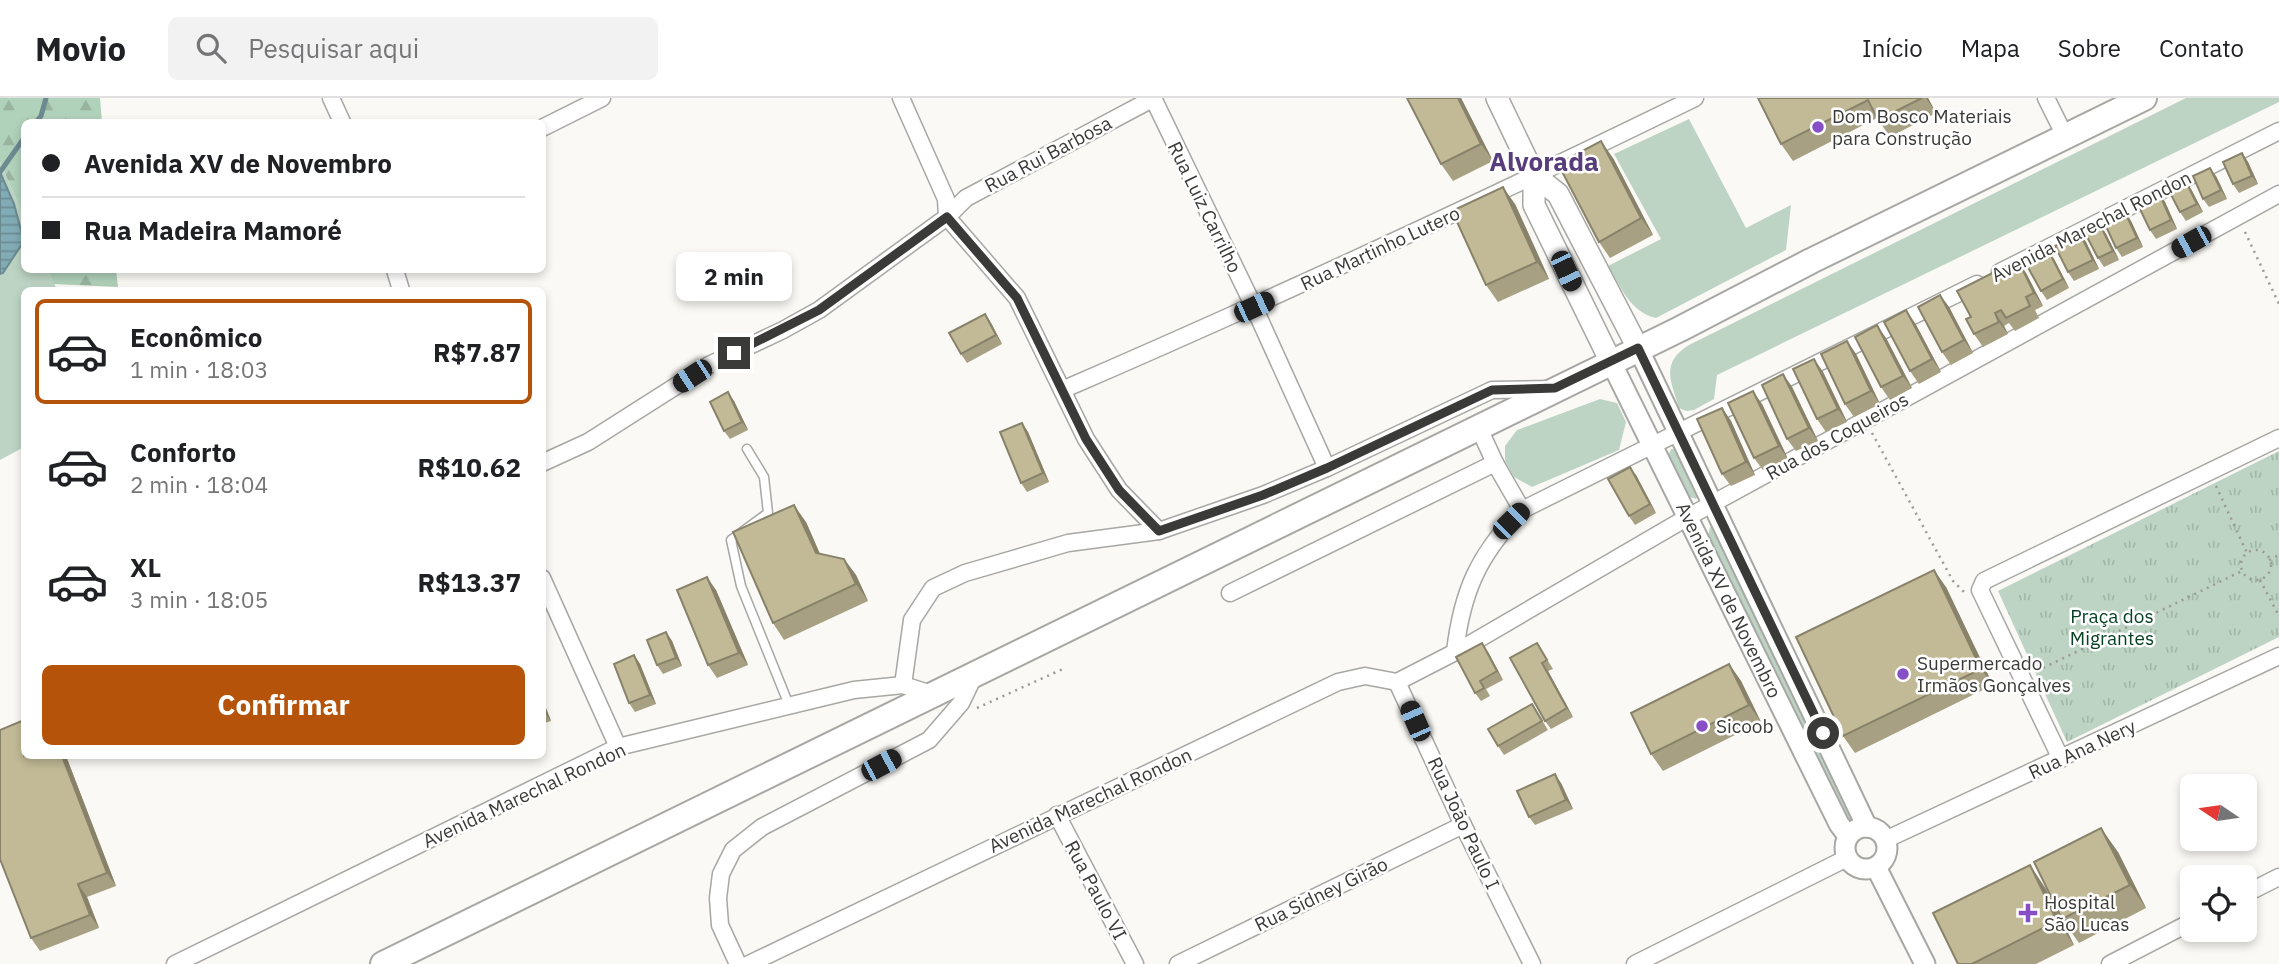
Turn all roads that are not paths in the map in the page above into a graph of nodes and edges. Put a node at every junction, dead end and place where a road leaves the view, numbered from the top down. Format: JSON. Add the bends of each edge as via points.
{"nodes":[{"id":1,"x":331,"y":98,"type":"edge"},
{"id":2,"x":602,"y":98,"type":"edge"},
{"id":3,"x":901,"y":98,"type":"edge"},
{"id":4,"x":1153,"y":98,"type":"edge"},
{"id":5,"x":1497,"y":98,"type":"edge"},
{"id":6,"x":1695,"y":98,"type":"edge"},
{"id":7,"x":2046,"y":98,"type":"edge"},
{"id":8,"x":2144,"y":98,"type":"edge"},
{"id":9,"x":341,"y":119,"type":"edge"},
{"id":10,"x":546,"y":126,"type":"edge"},
{"id":11,"x":2279,"y":131,"type":"edge"},
{"id":12,"x":2065,"y":136,"type":"junction"},
{"id":13,"x":1534,"y":175,"type":"junction"},
{"id":14,"x":2279,"y":194,"type":"edge"},
{"id":15,"x":947,"y":217,"type":"junction"},
{"id":16,"x":1254,"y":307,"type":"junction"},
{"id":17,"x":1638,"y":348,"type":"junction"},
{"id":18,"x":1611,"y":362,"type":"junction"},
{"id":19,"x":1555,"y":388,"type":"junction"},
{"id":20,"x":1062,"y":390,"type":"junction"},
{"id":21,"x":1478,"y":426,"type":"junction"},
{"id":22,"x":1679,"y":434,"type":"junction"},
{"id":23,"x":2279,"y":438,"type":"edge"},
{"id":24,"x":1653,"y":446,"type":"junction"},
{"id":25,"x":747,"y":449,"type":"dead end"},
{"id":26,"x":546,"y":461,"type":"edge"},
{"id":27,"x":1495,"y":463,"type":"junction"},
{"id":28,"x":1327,"y":468,"type":"junction"},
{"id":29,"x":1712,"y":505,"type":"junction"},
{"id":30,"x":1522,"y":510,"type":"junction"},
{"id":31,"x":1688,"y":517,"type":"junction"},
{"id":32,"x":1159,"y":531,"type":"junction"},
{"id":33,"x":546,"y":587,"type":"edge"},
{"id":34,"x":1230,"y":593,"type":"dead end"},
{"id":35,"x":1455,"y":652,"type":"junction"},
{"id":36,"x":2279,"y":656,"type":"edge"},
{"id":37,"x":975,"y":673,"type":"junction"},
{"id":38,"x":1397,"y":682,"type":"junction"},
{"id":39,"x":903,"y":685,"type":"junction"},
{"id":40,"x":934,"y":695,"type":"junction"},
{"id":41,"x":789,"y":705,"type":"junction"},
{"id":42,"x":618,"y":747,"type":"junction"},
{"id":43,"x":2060,"y":760,"type":"junction"},
{"id":44,"x":1057,"y":815,"type":"junction"},
{"id":45,"x":1463,"y":825,"type":"junction"},
{"id":46,"x":1867,"y":827,"type":"junction"},
{"id":47,"x":1848,"y":836,"type":"junction"},
{"id":48,"x":1885,"y":840,"type":"junction"},
{"id":49,"x":1847,"y":858,"type":"junction"},
{"id":50,"x":1876,"y":867,"type":"junction"},
{"id":51,"x":2279,"y":877,"type":"edge"},
{"id":52,"x":2257,"y":888,"type":"edge"},
{"id":53,"x":2180,"y":928,"type":"edge"},
{"id":54,"x":178,"y":963,"type":"edge"},
{"id":55,"x":383,"y":964,"type":"edge"},
{"id":56,"x":738,"y":964,"type":"edge"},
{"id":57,"x":750,"y":964,"type":"edge"},
{"id":58,"x":1135,"y":964,"type":"edge"},
{"id":59,"x":1178,"y":964,"type":"edge"},
{"id":60,"x":1531,"y":964,"type":"edge"},
{"id":61,"x":1635,"y":964,"type":"edge"},
{"id":62,"x":1925,"y":964,"type":"edge"},
{"id":63,"x":2110,"y":964,"type":"edge"}],
"edges":[{"from":1,"to":9,"type":"street"},
{"from":2,"to":10,"type":"street"},
{"from":3,"to":15,"type":"street","via":[[946,199]]},
{"from":4,"to":15,"type":"street","name":"Rua Rui Barbosa","via":[[966,198]]},
{"from":4,"to":16,"type":"street","name":"Rua Luiz Carrilho"},
{"from":5,"to":13,"type":"main road"},
{"from":6,"to":13,"type":"street","name":"Rua Martinho Lutero"},
{"from":7,"to":12,"type":"street"},
{"from":8,"to":12,"type":"highway"},
{"from":11,"to":22,"type":"street","name":"Avenida Marechal Rondon"},
{"from":12,"to":17,"type":"highway"},
{"from":13,"to":16,"type":"street","name":"Rua Martinho Lutero"},
{"from":13,"to":17,"type":"main road","via":[[1558,194]]},
{"from":13,"to":18,"type":"main road","via":[[1534,205]]},
{"from":14,"to":29,"type":"street","name":"Rua dos Coqueiros"},
{"from":15,"to":20,"type":"street","via":[[1017,298]]},
{"from":15,"to":26,"type":"street","name":"Rua Rui Barbosa","via":[[819,310],[709,365],[588,442]]},
{"from":16,"to":20,"type":"street","name":"Rua Martinho Lutero"},
{"from":16,"to":28,"type":"street","name":"Rua Luiz Carrilho"},
{"from":17,"to":18,"type":"highway"},
{"from":17,"to":22,"type":"street","name":"Avenida XV de Novembro"},
{"from":18,"to":19,"type":"highway"},
{"from":18,"to":24,"type":"street","name":"Avenida XV de Novembro"},
{"from":19,"to":21,"type":"highway"},
{"from":19,"to":28,"type":"street","via":[[1492,390]]},
{"from":20,"to":32,"type":"street","via":[[1119,490]]},
{"from":21,"to":27,"type":"street"},
{"from":21,"to":37,"type":"highway"},
{"from":22,"to":24,"type":"street","name":"Avenida Marechal Rondon"},
{"from":22,"to":29,"type":"street","name":"Avenida XV de Novembro"},
{"from":23,"to":43,"type":"street","via":[[1984,581],[1980,590]]},
{"from":24,"to":30,"type":"street","name":"Avenida Marechal Rondon"},
{"from":24,"to":31,"type":"street","name":"Avenida XV de Novembro"},
{"from":25,"to":41,"type":"lane","via":[[764,477],[768,513],[731,540],[741,586]]},
{"from":27,"to":30,"type":"street"},
{"from":27,"to":34,"type":"street"},
{"from":28,"to":32,"type":"street"},
{"from":29,"to":31,"type":"street","name":"Rua dos Coqueiros"},
{"from":29,"to":46,"type":"street","name":"Avenida XV de Novembro"},
{"from":30,"to":35,"type":"street","name":"Avenida Marechal Rondon","via":[[1500,532],[1468,587]]},
{"from":31,"to":35,"type":"street","name":"Rua dos Coqueiros"},
{"from":31,"to":47,"type":"street","name":"Avenida XV de Novembro"},
{"from":32,"to":39,"type":"street","via":[[1068,543],[965,573],[933,588],[912,620]]},
{"from":33,"to":42,"type":"street"},
{"from":35,"to":38,"type":"street","name":"Rua dos Coqueiros"},
{"from":36,"to":43,"type":"street","name":"Rua Ana Nery"},
{"from":37,"to":40,"type":"highway"},
{"from":37,"to":56,"type":"street","via":[[961,703],[929,740],[762,827],[733,850],[721,874],[718,898],[720,925]]},
{"from":38,"to":44,"type":"street","name":"Avenida Marechal Rondon","via":[[1365,676],[1338,682]]},
{"from":38,"to":45,"type":"street","name":"Rua João Paulo I"},
{"from":39,"to":40,"type":"street","name":"Avenida Marechal Rondon"},
{"from":39,"to":41,"type":"street","name":"Avenida Marechal Rondon","via":[[854,690]]},
{"from":40,"to":55,"type":"highway"},
{"from":41,"to":42,"type":"street","name":"Avenida Marechal Rondon"},
{"from":42,"to":54,"type":"street","name":"Avenida Marechal Rondon"},
{"from":43,"to":48,"type":"street","name":"Rua Ana Nery"},
{"from":44,"to":57,"type":"street","name":"Avenida Marechal Rondon"},
{"from":44,"to":58,"type":"street","name":"Rua Paulo VI"},
{"from":45,"to":59,"type":"street","name":"Rua Sidney Girão"},
{"from":45,"to":60,"type":"street","name":"Rua João Paulo I"},
{"from":46,"to":47,"type":"street"},
{"from":46,"to":48,"type":"street"},
{"from":47,"to":49,"type":"street"},
{"from":48,"to":50,"type":"street","via":[[1886,852]]},
{"from":49,"to":50,"type":"street","via":[[1863,869]]},
{"from":49,"to":61,"type":"street"},
{"from":50,"to":62,"type":"street"},
{"from":51,"to":52,"type":"street"},
{"from":53,"to":63,"type":"street"}]}
